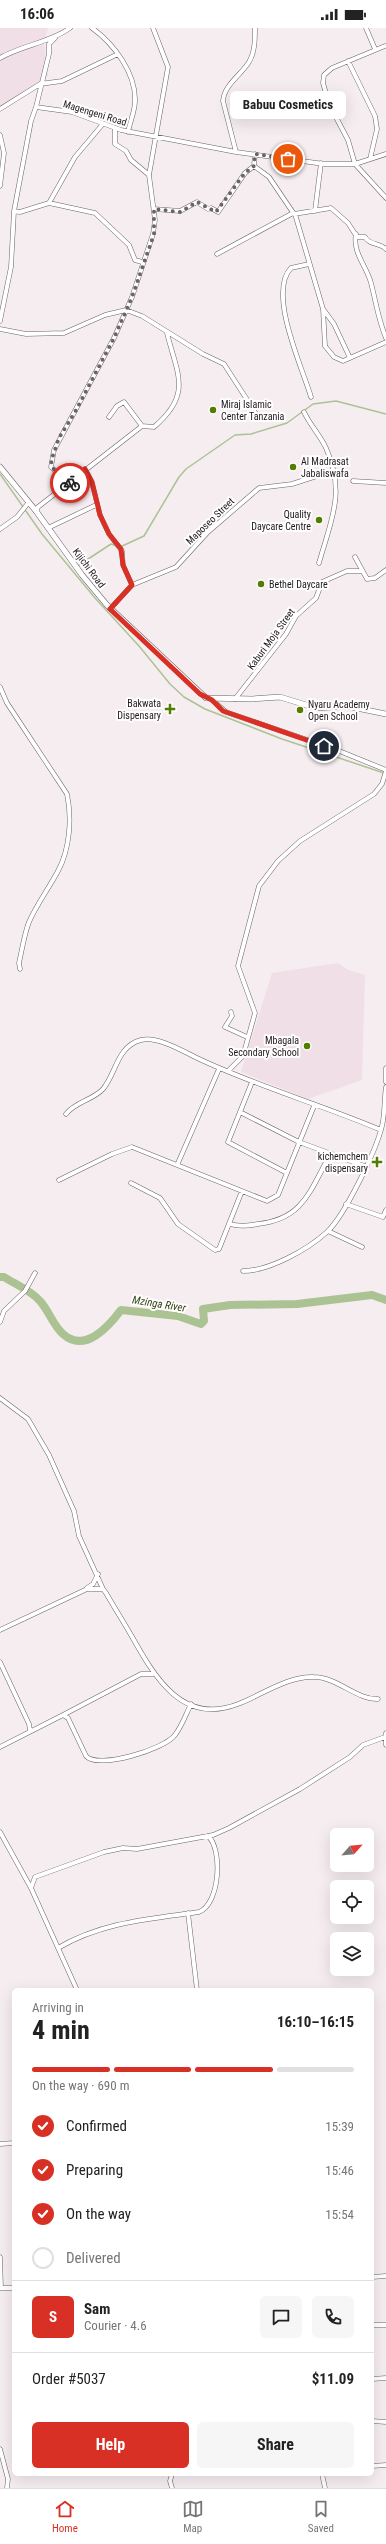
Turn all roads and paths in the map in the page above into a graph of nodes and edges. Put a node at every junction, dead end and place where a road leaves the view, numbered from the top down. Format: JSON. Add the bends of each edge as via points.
{"nodes":[{"id":1,"x":70,"y":28,"type":"edge"},
{"id":2,"x":92,"y":28,"type":"edge"},
{"id":3,"x":153,"y":28,"type":"edge"},
{"id":4,"x":255,"y":28,"type":"edge"},
{"id":5,"x":366,"y":28,"type":"edge"},
{"id":6,"x":56,"y":37,"type":"junction"},
{"id":7,"x":385,"y":46,"type":"dead end"},
{"id":8,"x":375,"y":49,"type":"junction"},
{"id":9,"x":118,"y":54,"type":"junction"},
{"id":10,"x":0,"y":58,"type":"edge"},
{"id":11,"x":348,"y":61,"type":"junction"},
{"id":12,"x":40,"y":84,"type":"junction"},
{"id":13,"x":36,"y":107,"type":"junction"},
{"id":14,"x":0,"y":109,"type":"edge"},
{"id":15,"x":102,"y":125,"type":"junction"},
{"id":16,"x":115,"y":129,"type":"junction"},
{"id":17,"x":128,"y":132,"type":"junction"},
{"id":18,"x":0,"y":135,"type":"edge"},
{"id":19,"x":157,"y":136,"type":"junction"},
{"id":20,"x":236,"y":152,"type":"junction"},
{"id":21,"x":255,"y":154,"type":"junction"},
{"id":22,"x":386,"y":154,"type":"edge"},
{"id":23,"x":370,"y":159,"type":"junction"},
{"id":24,"x":321,"y":163,"type":"junction"},
{"id":25,"x":355,"y":164,"type":"junction"},
{"id":26,"x":254,"y":166,"type":"junction"},
{"id":27,"x":149,"y":175,"type":"junction"},
{"id":28,"x":0,"y":186,"type":"edge"},
{"id":29,"x":386,"y":198,"type":"edge"},
{"id":30,"x":49,"y":203,"type":"junction"},
{"id":31,"x":154,"y":209,"type":"junction"},
{"id":32,"x":14,"y":211,"type":"junction"},
{"id":33,"x":315,"y":211,"type":"junction"},
{"id":34,"x":294,"y":214,"type":"junction"},
{"id":35,"x":356,"y":234,"type":"junction"},
{"id":36,"x":386,"y":249,"type":"edge"},
{"id":37,"x":217,"y":254,"type":"dead end"},
{"id":38,"x":142,"y":262,"type":"junction"},
{"id":39,"x":309,"y":264,"type":"junction"},
{"id":40,"x":323,"y":309,"type":"junction"},
{"id":41,"x":126,"y":310,"type":"junction"},
{"id":42,"x":0,"y":321,"type":"edge"},
{"id":43,"x":0,"y":329,"type":"edge"},
{"id":44,"x":167,"y":333,"type":"junction"},
{"id":45,"x":386,"y":338,"type":"edge"},
{"id":46,"x":386,"y":342,"type":"edge"},
{"id":47,"x":350,"y":358,"type":"junction"},
{"id":48,"x":311,"y":397,"type":"dead end"},
{"id":49,"x":255,"y":412,"type":"dead end"},
{"id":50,"x":304,"y":412,"type":"dead end"},
{"id":51,"x":109,"y":417,"type":"dead end"},
{"id":52,"x":142,"y":426,"type":"junction"},
{"id":53,"x":0,"y":467,"type":"edge"},
{"id":54,"x":85,"y":469,"type":"junction"},
{"id":55,"x":334,"y":474,"type":"junction"},
{"id":56,"x":353,"y":481,"type":"dead end"},
{"id":57,"x":386,"y":483,"type":"edge"},
{"id":58,"x":69,"y":484,"type":"junction"},
{"id":59,"x":29,"y":502,"type":"junction"},
{"id":60,"x":96,"y":505,"type":"junction"},
{"id":61,"x":36,"y":511,"type":"junction"},
{"id":62,"x":48,"y":528,"type":"junction"},
{"id":63,"x":0,"y":529,"type":"edge"},
{"id":64,"x":354,"y":557,"type":"dead end"},
{"id":65,"x":319,"y":563,"type":"dead end"},
{"id":66,"x":386,"y":570,"type":"edge"},
{"id":67,"x":361,"y":571,"type":"junction"},
{"id":68,"x":132,"y":585,"type":"junction"},
{"id":69,"x":110,"y":609,"type":"junction"},
{"id":70,"x":0,"y":687,"type":"edge"},
{"id":71,"x":235,"y":699,"type":"junction"},
{"id":72,"x":212,"y":700,"type":"junction"},
{"id":73,"x":386,"y":714,"type":"edge"},
{"id":74,"x":386,"y":771,"type":"edge"},
{"id":75,"x":20,"y":969,"type":"dead end"},
{"id":76,"x":231,"y":1012,"type":"dead end"},
{"id":77,"x":247,"y":1037,"type":"junction"},
{"id":78,"x":219,"y":1068,"type":"junction"},
{"id":79,"x":386,"y":1068,"type":"edge"},
{"id":80,"x":229,"y":1070,"type":"junction"},
{"id":81,"x":252,"y":1082,"type":"junction"},
{"id":82,"x":386,"y":1082,"type":"edge"},
{"id":83,"x":386,"y":1087,"type":"edge"},
{"id":84,"x":314,"y":1106,"type":"junction"},
{"id":85,"x":240,"y":1112,"type":"junction"},
{"id":86,"x":66,"y":1114,"type":"dead end"},
{"id":87,"x":384,"y":1125,"type":"edge"},
{"id":88,"x":381,"y":1130,"type":"junction"},
{"id":89,"x":299,"y":1142,"type":"junction"},
{"id":90,"x":331,"y":1153,"type":"junction"},
{"id":91,"x":178,"y":1164,"type":"junction"},
{"id":92,"x":367,"y":1167,"type":"junction"},
{"id":93,"x":287,"y":1173,"type":"junction"},
{"id":94,"x":59,"y":1180,"type":"dead end"},
{"id":95,"x":131,"y":1183,"type":"dead end"},
{"id":96,"x":242,"y":1191,"type":"junction"},
{"id":97,"x":346,"y":1204,"type":"junction"},
{"id":98,"x":386,"y":1210,"type":"edge"},
{"id":99,"x":230,"y":1224,"type":"junction"},
{"id":100,"x":328,"y":1231,"type":"junction"},
{"id":101,"x":362,"y":1247,"type":"dead end"},
{"id":102,"x":243,"y":1271,"type":"dead end"},
{"id":103,"x":35,"y":1273,"type":"dead end"},
{"id":104,"x":0,"y":1322,"type":"edge"},
{"id":105,"x":0,"y":1398,"type":"edge"},
{"id":106,"x":98,"y":1574,"type":"junction"},
{"id":107,"x":87,"y":1589,"type":"junction"},
{"id":108,"x":103,"y":1589,"type":"junction"},
{"id":109,"x":0,"y":1630,"type":"edge"},
{"id":110,"x":0,"y":1662,"type":"edge"},
{"id":111,"x":153,"y":1674,"type":"junction"},
{"id":112,"x":378,"y":1699,"type":"dead end"},
{"id":113,"x":191,"y":1704,"type":"junction"},
{"id":114,"x":63,"y":1715,"type":"junction"},
{"id":115,"x":30,"y":1730,"type":"junction"},
{"id":116,"x":385,"y":1735,"type":"edge"},
{"id":117,"x":386,"y":1745,"type":"edge"},
{"id":118,"x":0,"y":1748,"type":"edge"},
{"id":119,"x":0,"y":1832,"type":"edge"},
{"id":120,"x":208,"y":1836,"type":"junction"},
{"id":121,"x":30,"y":1888,"type":"junction"},
{"id":122,"x":188,"y":1913,"type":"junction"},
{"id":123,"x":58,"y":1948,"type":"junction"},
{"id":124,"x":76,"y":1988,"type":"edge"},
{"id":125,"x":197,"y":1988,"type":"edge"},
{"id":126,"x":12,"y":2143,"type":"edge"},
{"id":127,"x":0,"y":2144,"type":"edge"},
{"id":128,"x":0,"y":2257,"type":"edge"},
{"id":129,"x":386,"y":2276,"type":"edge"},
{"id":130,"x":374,"y":2277,"type":"edge"},
{"id":131,"x":0,"y":2288,"type":"edge"},
{"id":132,"x":12,"y":2288,"type":"edge"},
{"id":133,"x":374,"y":2325,"type":"edge"},
{"id":134,"x":386,"y":2325,"type":"edge"},
{"id":135,"x":386,"y":2378,"type":"edge"},
{"id":136,"x":374,"y":2379,"type":"edge"},
{"id":137,"x":374,"y":2421,"type":"edge"},
{"id":138,"x":386,"y":2422,"type":"edge"},
{"id":139,"x":0,"y":2449,"type":"edge"},
{"id":140,"x":386,"y":2465,"type":"edge"},
{"id":141,"x":374,"y":2466,"type":"edge"},
{"id":142,"x":171,"y":2476,"type":"edge"},
{"id":143,"x":322,"y":2476,"type":"edge"},
{"id":144,"x":7,"y":2488,"type":"edge"},
{"id":145,"x":172,"y":2488,"type":"edge"},
{"id":146,"x":325,"y":2488,"type":"edge"}],
"edges":[{"from":1,"to":6,"type":"street"},
{"from":2,"to":9,"type":"street","via":[[104,37]]},
{"from":3,"to":19,"type":"street","via":[[168,67]]},
{"from":4,"to":20,"type":"street","via":[[254,49],[250,60],[224,94],[223,101]]},
{"from":5,"to":8,"type":"street"},
{"from":6,"to":10,"type":"street","via":[[20,48]]},
{"from":6,"to":12,"type":"street","via":[[49,44],[49,54]]},
{"from":7,"to":8,"type":"street"},
{"from":8,"to":11,"type":"street"},
{"from":9,"to":12,"type":"street","via":[[62,81]]},
{"from":9,"to":17,"type":"street","via":[[135,96],[135,107]]},
{"from":11,"to":23,"type":"street","via":[[375,116],[377,129]]},
{"from":11,"to":25,"type":"street","via":[[332,68],[324,75],[323,83],[329,104],[348,140]]},
{"from":12,"to":13,"type":"street"},
{"from":12,"to":14,"type":"street"},
{"from":13,"to":15,"type":"street","name":"Magengeni Road","via":[[72,112]]},
{"from":13,"to":32,"type":"street","via":[[32,114]]},
{"from":15,"to":16,"type":"street","name":"Magengeni Road"},
{"from":15,"to":30,"type":"street","via":[[75,157]]},
{"from":16,"to":17,"type":"street","name":"Magengeni Road"},
{"from":16,"to":27,"type":"street","via":[[115,144],[126,150],[131,160]]},
{"from":17,"to":19,"type":"street","name":"Magengeni Road"},
{"from":18,"to":28,"type":"street","via":[[4,146]]},
{"from":19,"to":20,"type":"street","name":"Magengeni Road"},
{"from":19,"to":27,"type":"street"},
{"from":20,"to":21,"type":"street","name":"Magengeni Road"},
{"from":21,"to":24,"type":"street","name":"Magengeni Road"},
{"from":21,"to":26,"type":"street"},
{"from":22,"to":23,"type":"street","name":"Magengeni Road"},
{"from":23,"to":25,"type":"street","name":"Magengeni Road"},
{"from":24,"to":25,"type":"street","name":"Magengeni Road"},
{"from":24,"to":33,"type":"street"},
{"from":25,"to":29,"type":"street"},
{"from":26,"to":31,"type":"street","via":[[245,173],[218,212],[197,202],[180,212]]},
{"from":26,"to":34,"type":"street","via":[[269,176]]},
{"from":27,"to":31,"type":"street"},
{"from":30,"to":32,"type":"street","via":[[20,212]]},
{"from":30,"to":38,"type":"street","via":[[95,213],[129,245],[136,260]]},
{"from":31,"to":38,"type":"street","via":[[154,234]]},
{"from":32,"to":42,"type":"street","via":[[11,267]]},
{"from":33,"to":34,"type":"street"},
{"from":33,"to":35,"type":"street","via":[[332,208]]},
{"from":34,"to":37,"type":"street"},
{"from":34,"to":39,"type":"street"},
{"from":35,"to":36,"type":"street","via":[[357,237],[365,237],[368,242]]},
{"from":35,"to":45,"type":"street","via":[[354,241],[360,262],[370,280],[376,311]]},
{"from":38,"to":41,"type":"street"},
{"from":39,"to":40,"type":"street"},
{"from":39,"to":48,"type":"street","via":[[291,268],[284,285],[287,321]]},
{"from":40,"to":47,"type":"street","via":[[334,324]]},
{"from":40,"to":47,"type":"street","via":[[326,348],[340,360]]},
{"from":41,"to":43,"type":"street","via":[[105,315],[64,333],[26,334]]},
{"from":41,"to":44,"type":"street","via":[[142,316]]},
{"from":41,"to":58,"type":"street","via":[[54,450],[51,467]]},
{"from":44,"to":49,"type":"street","via":[[224,364]]},
{"from":44,"to":52,"type":"street","via":[[178,366],[179,383],[176,399],[169,414],[154,427]]},
{"from":46,"to":47,"type":"street"},
{"from":50,"to":55,"type":"street","via":[[321,439]]},
{"from":51,"to":52,"type":"street","via":[[117,406],[126,404]]},
{"from":52,"to":54,"type":"street"},
{"from":53,"to":59,"type":"street","name":"Kijichi Road"},
{"from":54,"to":58,"type":"street"},
{"from":54,"to":60,"type":"street","via":[[92,482]]},
{"from":55,"to":65,"type":"street","via":[[337,499]]},
{"from":55,"to":68,"type":"street","name":"Maposeo Street","via":[[323,474],[292,484],[259,488],[208,532],[176,567]]},
{"from":56,"to":57,"type":"street"},
{"from":58,"to":61,"type":"street"},
{"from":59,"to":61,"type":"street","name":"Kijichi Road"},
{"from":59,"to":63,"type":"street","via":[[17,517]]},
{"from":60,"to":62,"type":"street"},
{"from":60,"to":68,"type":"street","via":[[106,529],[122,551],[123,565]]},
{"from":61,"to":62,"type":"street","name":"Kijichi Road"},
{"from":62,"to":69,"type":"street","name":"Kijichi Road"},
{"from":64,"to":67,"type":"street"},
{"from":66,"to":67,"type":"street","via":[[368,579]]},
{"from":67,"to":71,"type":"street","name":"Kaburi Moja Street","via":[[347,571],[322,582],[316,598],[296,616],[286,634]]},
{"from":68,"to":69,"type":"street","name":"Maposeo Street"},
{"from":69,"to":72,"type":"street","name":"Kijichi Road","via":[[200,694]]},
{"from":70,"to":75,"type":"street","via":[[7,703],[67,794],[69,804],[69,838],[64,856],[29,923],[19,963]]},
{"from":71,"to":72,"type":"street"},
{"from":71,"to":73,"type":"street","via":[[280,697],[316,708],[347,706]]},
{"from":72,"to":74,"type":"street","via":[[226,712],[337,750]]},
{"from":74,"to":77,"type":"street","via":[[382,784],[374,794],[300,841],[278,861],[259,886],[249,930],[238,962],[255,1012]]},
{"from":76,"to":77,"type":"street","via":[[232,1016],[225,1027]]},
{"from":77,"to":80,"type":"street","via":[[243,1056]]},
{"from":78,"to":80,"type":"street"},
{"from":78,"to":86,"type":"street","via":[[165,1044],[139,1040],[117,1060],[102,1090],[72,1107]]},
{"from":78,"to":91,"type":"street"},
{"from":79,"to":82,"type":"street"},
{"from":80,"to":81,"type":"street"},
{"from":81,"to":84,"type":"street"},
{"from":81,"to":85,"type":"street"},
{"from":83,"to":87,"type":"street"},
{"from":84,"to":88,"type":"street"},
{"from":84,"to":89,"type":"street"},
{"from":85,"to":89,"type":"street"},
{"from":85,"to":93,"type":"street","via":[[229,1139],[230,1145]]},
{"from":87,"to":88,"type":"street"},
{"from":88,"to":92,"type":"street"},
{"from":89,"to":90,"type":"street"},
{"from":89,"to":93,"type":"street"},
{"from":90,"to":92,"type":"street"},
{"from":90,"to":99,"type":"street","via":[[294,1213],[270,1223],[238,1227]]},
{"from":91,"to":94,"type":"street","via":[[136,1147],[128,1147]]},
{"from":91,"to":96,"type":"street"},
{"from":92,"to":97,"type":"street"},
{"from":93,"to":96,"type":"street","via":[[278,1195],[267,1201]]},
{"from":95,"to":99,"type":"street","via":[[160,1198],[178,1224],[215,1250],[219,1249]]},
{"from":96,"to":99,"type":"street"},
{"from":97,"to":98,"type":"street","via":[[383,1218]]},
{"from":97,"to":100,"type":"street"},
{"from":100,"to":101,"type":"street"},
{"from":100,"to":102,"type":"street","via":[[316,1241],[274,1264],[257,1271]]},
{"from":103,"to":104,"type":"street","via":[[4,1312]]},
{"from":105,"to":106,"type":"street","via":[[28,1419],[50,1455],[74,1511],[79,1536]]},
{"from":106,"to":107,"type":"street"},
{"from":106,"to":108,"type":"street"},
{"from":107,"to":108,"type":"street"},
{"from":107,"to":109,"type":"street"},
{"from":108,"to":111,"type":"street"},
{"from":110,"to":115,"type":"street"},
{"from":111,"to":113,"type":"street","via":[[172,1694]]},
{"from":111,"to":114,"type":"street","via":[[141,1674]]},
{"from":112,"to":113,"type":"street","via":[[367,1700],[353,1691],[314,1677],[285,1683],[226,1708],[211,1709]]},
{"from":113,"to":114,"type":"street","via":[[173,1737],[145,1752],[99,1762],[86,1756],[68,1718]]},
{"from":114,"to":115,"type":"street"},
{"from":115,"to":118,"type":"street"},
{"from":116,"to":117,"type":"street"},
{"from":116,"to":120,"type":"street","via":[[364,1745],[350,1758],[238,1824]]},
{"from":119,"to":121,"type":"street"},
{"from":120,"to":121,"type":"street","via":[[92,1855],[35,1877]]},
{"from":120,"to":122,"type":"street","via":[[214,1844],[216,1890],[206,1908]]},
{"from":121,"to":123,"type":"street"},
{"from":122,"to":123,"type":"street","via":[[111,1925]]},
{"from":122,"to":125,"type":"street"},
{"from":123,"to":124,"type":"street"},
{"from":126,"to":127,"type":"street"},
{"from":128,"to":131,"type":"street"},
{"from":129,"to":130,"type":"street"},
{"from":131,"to":132,"type":"street"},
{"from":133,"to":134,"type":"street"},
{"from":135,"to":136,"type":"street"},
{"from":137,"to":138,"type":"street"},
{"from":139,"to":144,"type":"street","via":[[8,2479]]},
{"from":140,"to":141,"type":"street"},
{"from":142,"to":145,"type":"street"},
{"from":143,"to":146,"type":"street"}]}
